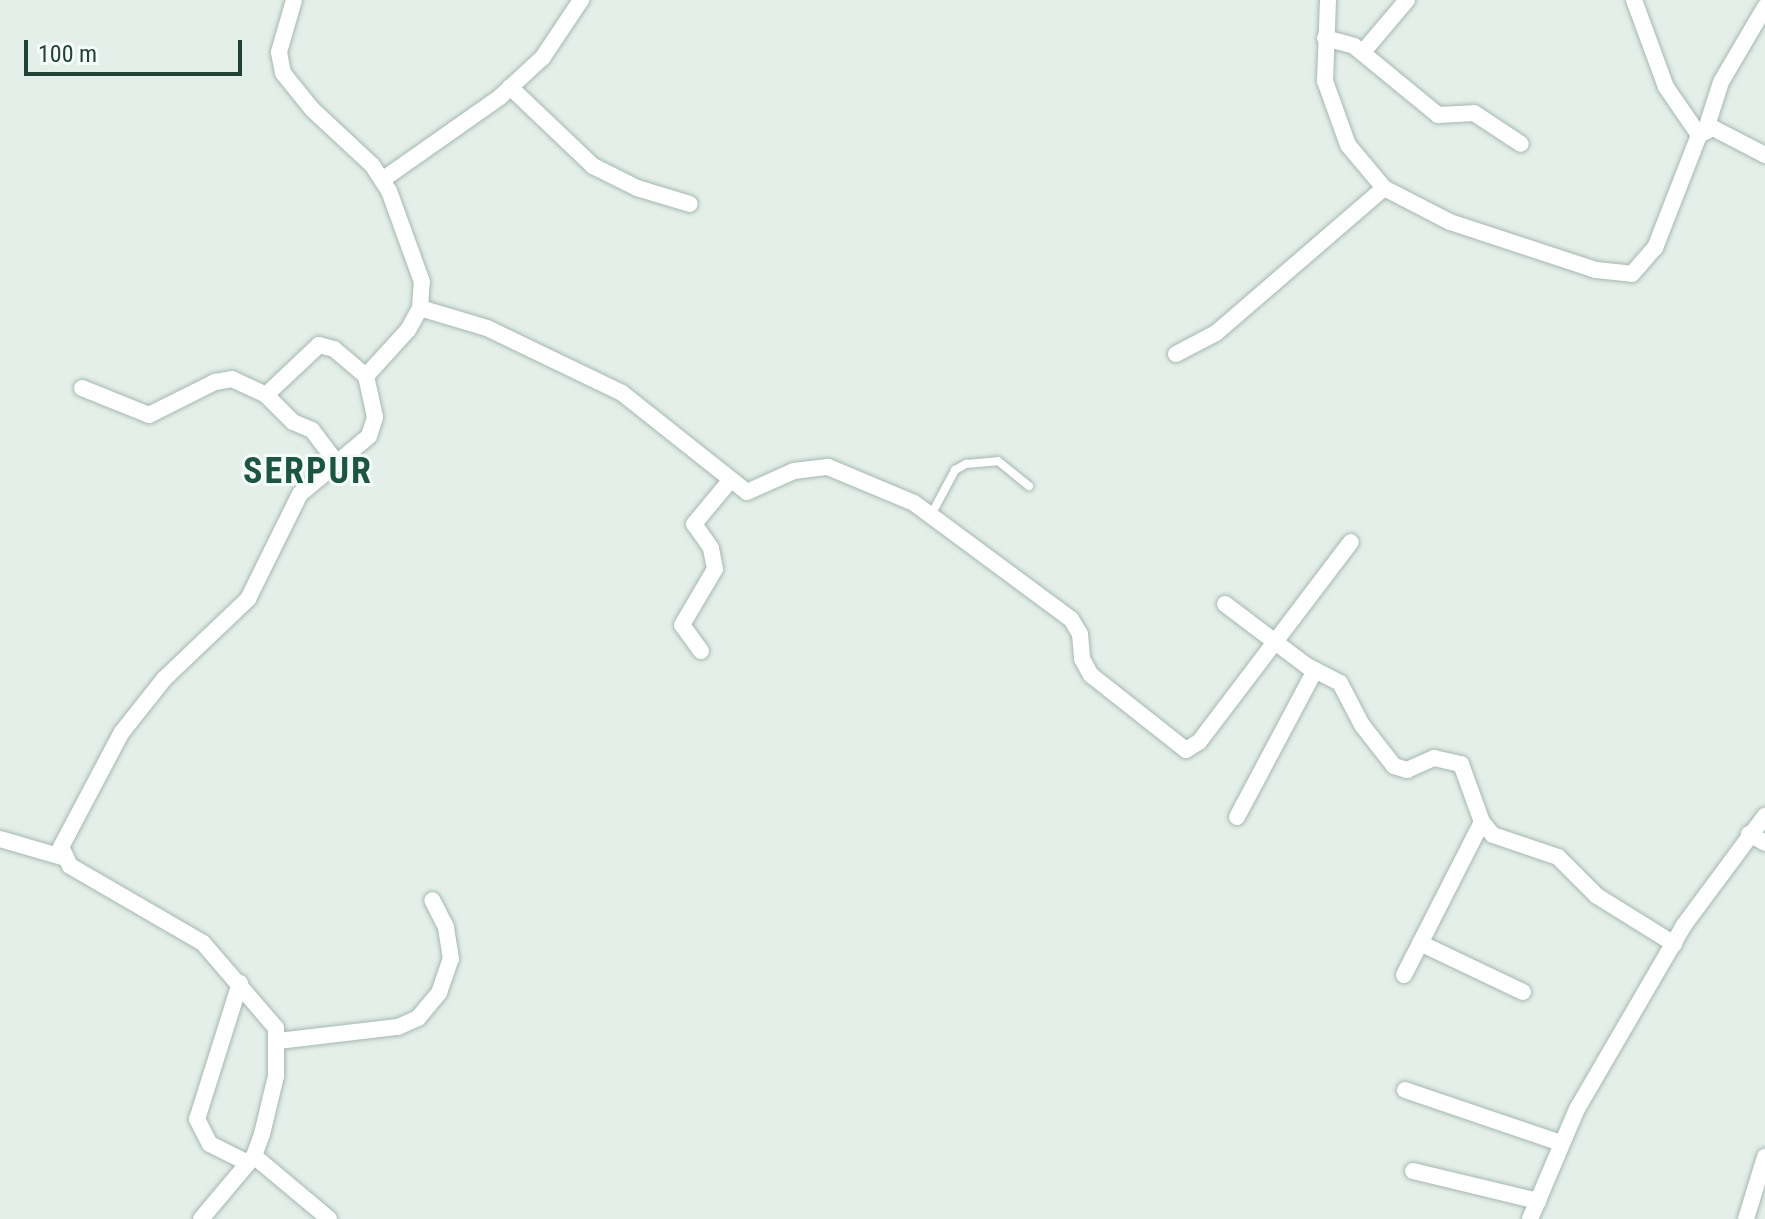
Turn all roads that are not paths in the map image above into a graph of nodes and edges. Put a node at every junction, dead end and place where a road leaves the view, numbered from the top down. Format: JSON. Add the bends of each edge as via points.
{"nodes":[{"id":1,"x":294,"y":0,"type":"edge"},
{"id":2,"x":581,"y":0,"type":"edge"},
{"id":3,"x":1328,"y":0,"type":"edge"},
{"id":4,"x":1407,"y":0,"type":"edge"},
{"id":5,"x":1634,"y":0,"type":"edge"},
{"id":6,"x":1765,"y":7,"type":"edge"},
{"id":7,"x":1325,"y":38,"type":"junction"},
{"id":8,"x":1363,"y":52,"type":"junction"},
{"id":9,"x":510,"y":87,"type":"junction"},
{"id":10,"x":1702,"y":132,"type":"junction"},
{"id":11,"x":1521,"y":144,"type":"dead end"},
{"id":12,"x":1765,"y":155,"type":"edge"},
{"id":13,"x":382,"y":180,"type":"junction"},
{"id":14,"x":1384,"y":188,"type":"junction"},
{"id":15,"x":690,"y":204,"type":"dead end"},
{"id":16,"x":420,"y":308,"type":"junction"},
{"id":17,"x":1176,"y":354,"type":"dead end"},
{"id":18,"x":366,"y":376,"type":"junction"},
{"id":19,"x":82,"y":388,"type":"dead end"},
{"id":20,"x":266,"y":395,"type":"junction"},
{"id":21,"x":337,"y":463,"type":"junction"},
{"id":22,"x":729,"y":482,"type":"junction"},
{"id":23,"x":1029,"y":486,"type":"dead end"},
{"id":24,"x":931,"y":516,"type":"junction"},
{"id":25,"x":1351,"y":542,"type":"dead end"},
{"id":26,"x":1225,"y":604,"type":"dead end"},
{"id":27,"x":1275,"y":643,"type":"junction"},
{"id":28,"x":701,"y":651,"type":"dead end"},
{"id":29,"x":1315,"y":670,"type":"junction"},
{"id":30,"x":1765,"y":816,"type":"edge"},
{"id":31,"x":1237,"y":817,"type":"dead end"},
{"id":32,"x":1482,"y":822,"type":"junction"},
{"id":33,"x":1749,"y":834,"type":"junction"},
{"id":34,"x":0,"y":839,"type":"edge"},
{"id":35,"x":1765,"y":843,"type":"edge"},
{"id":36,"x":62,"y":857,"type":"junction"},
{"id":37,"x":432,"y":900,"type":"dead end"},
{"id":38,"x":1420,"y":943,"type":"junction"},
{"id":39,"x":1674,"y":944,"type":"junction"},
{"id":40,"x":1404,"y":975,"type":"dead end"},
{"id":41,"x":240,"y":983,"type":"junction"},
{"id":42,"x":1523,"y":992,"type":"dead end"},
{"id":43,"x":278,"y":1041,"type":"junction"},
{"id":44,"x":1405,"y":1090,"type":"dead end"},
{"id":45,"x":1561,"y":1143,"type":"junction"},
{"id":46,"x":1765,"y":1157,"type":"edge"},
{"id":47,"x":251,"y":1160,"type":"junction"},
{"id":48,"x":1413,"y":1171,"type":"dead end"},
{"id":49,"x":1538,"y":1201,"type":"junction"},
{"id":50,"x":201,"y":1219,"type":"edge"},
{"id":51,"x":329,"y":1219,"type":"edge"},
{"id":52,"x":1530,"y":1219,"type":"edge"},
{"id":53,"x":1746,"y":1219,"type":"edge"}],
"edges":[{"from":1,"to":13,"type":"street","via":[[279,52],[283,73]]},
{"from":2,"to":9,"type":"street","via":[[543,57]]},
{"from":3,"to":7,"type":"street"},
{"from":4,"to":8,"type":"street"},
{"from":5,"to":10,"type":"street","via":[[1666,87]]},
{"from":6,"to":10,"type":"street","via":[[1721,82]]},
{"from":7,"to":8,"type":"street"},
{"from":7,"to":14,"type":"street","via":[[1329,103],[1348,145]]},
{"from":8,"to":11,"type":"street","via":[[1438,115],[1474,113]]},
{"from":9,"to":13,"type":"street"},
{"from":9,"to":15,"type":"street","via":[[593,166],[637,188]]},
{"from":10,"to":12,"type":"street","via":[[1734,136]]},
{"from":10,"to":14,"type":"street","via":[[1655,248],[1632,274],[1596,270],[1488,236]]},
{"from":13,"to":16,"type":"street","via":[[416,259],[422,282]]},
{"from":14,"to":17,"type":"street","via":[[1216,333]]},
{"from":16,"to":18,"type":"street","via":[[408,330]]},
{"from":16,"to":22,"type":"street","via":[[487,328],[622,393]]},
{"from":18,"to":20,"type":"street","via":[[334,349],[319,345]]},
{"from":18,"to":21,"type":"street","via":[[373,427],[363,443]]},
{"from":19,"to":20,"type":"street","via":[[149,415],[225,379]]},
{"from":20,"to":21,"type":"street","via":[[293,422],[312,430]]},
{"from":21,"to":36,"type":"street","via":[[300,494],[238,613],[164,679],[122,732],[64,834]]},
{"from":22,"to":24,"type":"street","via":[[753,492],[794,471],[828,467],[879,485]]},
{"from":22,"to":28,"type":"street","via":[[694,524],[711,548],[715,569],[682,625]]},
{"from":23,"to":24,"type":"lane","via":[[998,461],[966,464],[955,470]]},
{"from":24,"to":27,"type":"street","via":[[1071,619],[1091,675],[1186,750],[1199,742]]},
{"from":25,"to":27,"type":"street"},
{"from":26,"to":27,"type":"street"},
{"from":27,"to":29,"type":"street"},
{"from":29,"to":31,"type":"street"},
{"from":29,"to":32,"type":"street","via":[[1340,683],[1362,725],[1394,766],[1407,770],[1434,758],[1461,764]]},
{"from":30,"to":33,"type":"street"},
{"from":32,"to":38,"type":"street"},
{"from":32,"to":39,"type":"street","via":[[1500,840],[1558,857],[1597,896]]},
{"from":33,"to":35,"type":"street"},
{"from":33,"to":39,"type":"street"},
{"from":34,"to":36,"type":"street"},
{"from":36,"to":41,"type":"street","via":[[203,943]]},
{"from":37,"to":43,"type":"street","via":[[446,927],[451,959],[439,993],[418,1018],[398,1027]]},
{"from":38,"to":40,"type":"street"},
{"from":38,"to":42,"type":"street"},
{"from":39,"to":45,"type":"street"},
{"from":41,"to":43,"type":"street","via":[[269,1015]]},
{"from":41,"to":47,"type":"street","via":[[197,1119],[210,1144]]},
{"from":43,"to":47,"type":"street","via":[[276,1076]]},
{"from":44,"to":45,"type":"street"},
{"from":45,"to":49,"type":"street"},
{"from":46,"to":53,"type":"street"},
{"from":47,"to":50,"type":"street"},
{"from":47,"to":51,"type":"street"},
{"from":48,"to":49,"type":"street"},
{"from":49,"to":52,"type":"street"}]}
